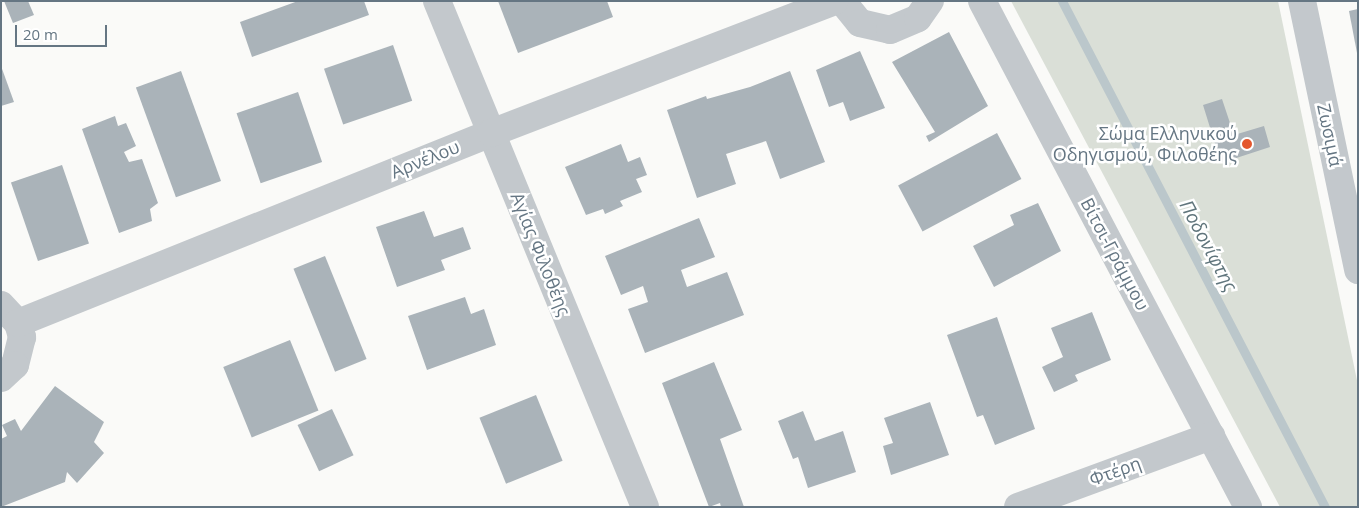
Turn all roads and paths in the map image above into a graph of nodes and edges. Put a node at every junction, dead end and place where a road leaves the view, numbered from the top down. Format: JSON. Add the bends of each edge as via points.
{"nodes":[{"id":1,"x":437,"y":1,"type":"edge"},
{"id":2,"x":834,"y":1,"type":"edge"},
{"id":3,"x":842,"y":1,"type":"edge"},
{"id":4,"x":930,"y":1,"type":"edge"},
{"id":5,"x":982,"y":1,"type":"edge"},
{"id":6,"x":1302,"y":1,"type":"edge"},
{"id":7,"x":491,"y":133,"type":"junction"},
{"id":8,"x":1358,"y":270,"type":"edge"},
{"id":9,"x":10,"y":314,"type":"edge"},
{"id":10,"x":1,"y":378,"type":"edge"},
{"id":11,"x":1211,"y":436,"type":"junction"},
{"id":12,"x":645,"y":507,"type":"edge"},
{"id":13,"x":1018,"y":507,"type":"edge"},
{"id":14,"x":1248,"y":507,"type":"edge"}],
"edges":[{"from":1,"to":7,"type":"street","name":"Αγίας Φιλοθέης"},
{"from":2,"to":7,"type":"street","name":"Αρνέλου"},
{"from":3,"to":4,"type":"street","via":[[860,23],[890,30],[918,18]]},
{"from":5,"to":11,"type":"street","name":"Βίτσι-Γράμμου"},
{"from":6,"to":8,"type":"street","name":"Ζωσιμά"},
{"from":7,"to":9,"type":"street","name":"Αρνέλου"},
{"from":7,"to":12,"type":"street","name":"Αγίας Φιλοθέης"},
{"from":9,"to":10,"type":"street","via":[[20,352],[15,365]]},
{"from":11,"to":13,"type":"street","name":"Φτέρη"},
{"from":11,"to":14,"type":"street","name":"Βίτσι-Γράμμου"}]}
